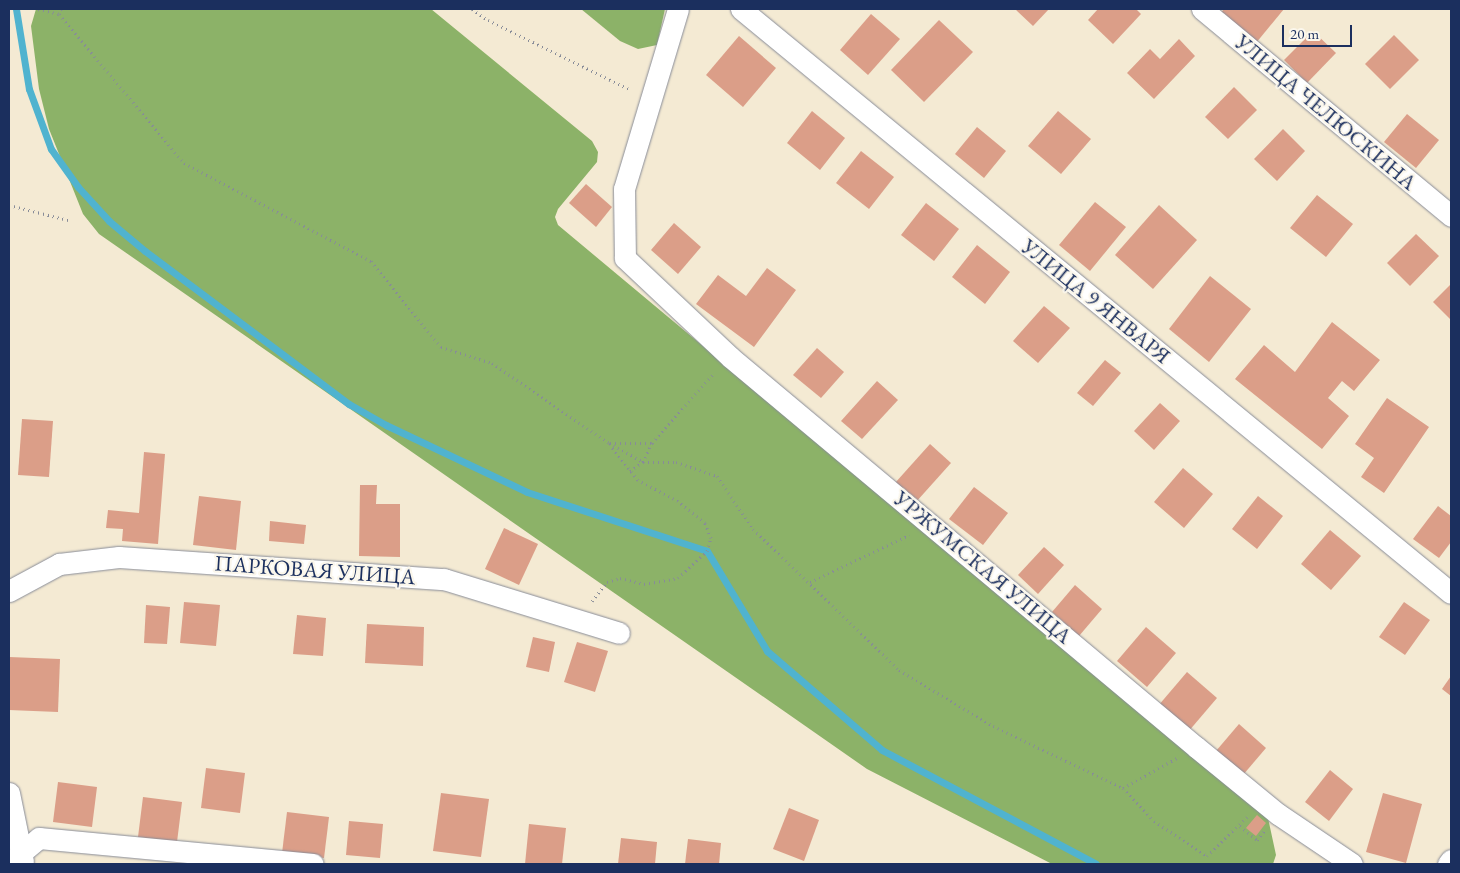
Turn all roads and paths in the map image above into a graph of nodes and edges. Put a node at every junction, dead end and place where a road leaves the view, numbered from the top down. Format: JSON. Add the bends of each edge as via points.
{"nodes":[{"id":1,"x":38,"y":9,"type":"edge"},
{"id":2,"x":61,"y":9,"type":"edge"},
{"id":3,"x":472,"y":9,"type":"edge"},
{"id":4,"x":678,"y":9,"type":"edge"},
{"id":5,"x":741,"y":9,"type":"edge"},
{"id":6,"x":1202,"y":9,"type":"edge"},
{"id":7,"x":59,"y":14,"type":"junction"},
{"id":8,"x":650,"y":99,"type":"junction"},
{"id":9,"x":9,"y":205,"type":"edge"},
{"id":10,"x":1451,"y":216,"type":"edge"},
{"id":11,"x":68,"y":220,"type":"dead end"},
{"id":12,"x":730,"y":357,"type":"junction"},
{"id":13,"x":652,"y":443,"type":"junction"},
{"id":14,"x":609,"y":444,"type":"junction"},
{"id":15,"x":644,"y":462,"type":"junction"},
{"id":16,"x":630,"y":470,"type":"junction"},
{"id":17,"x":934,"y":524,"type":"junction"},
{"id":18,"x":810,"y":582,"type":"junction"},
{"id":19,"x":9,"y":590,"type":"edge"},
{"id":20,"x":1451,"y":593,"type":"edge"},
{"id":21,"x":559,"y":615,"type":"junction"},
{"id":22,"x":619,"y":633,"type":"dead end"},
{"id":23,"x":1196,"y":747,"type":"junction"},
{"id":24,"x":1123,"y":788,"type":"junction"},
{"id":25,"x":9,"y":793,"type":"edge"},
{"id":26,"x":1260,"y":800,"type":"junction"},
{"id":27,"x":18,"y":859,"type":"edge"},
{"id":28,"x":1451,"y":860,"type":"edge"},
{"id":29,"x":312,"y":864,"type":"edge"},
{"id":30,"x":1352,"y":864,"type":"edge"},
{"id":31,"x":1448,"y":864,"type":"edge"}],
"edges":[{"from":1,"to":7,"type":"path"},
{"from":2,"to":7,"type":"path"},
{"from":3,"to":8,"type":"path","via":[[488,20]]},
{"from":4,"to":8,"type":"street"},
{"from":5,"to":20,"type":"street","name":"УЛИЦА 9 ЯНВАРЯ"},
{"from":6,"to":10,"type":"street","name":"УЛИЦА ЧЕЛЮСКИНА"},
{"from":7,"to":14,"type":"path","via":[[184,163],[371,261],[441,346],[492,363]]},
{"from":8,"to":12,"type":"street","name":"УРЖУМСКАЯ УЛИЦА","via":[[624,188],[625,258]]},
{"from":9,"to":11,"type":"path"},
{"from":12,"to":13,"type":"path","via":[[680,408]]},
{"from":12,"to":17,"type":"street","name":"УРЖУМСКАЯ УЛИЦА"},
{"from":13,"to":14,"type":"path"},
{"from":13,"to":15,"type":"path"},
{"from":14,"to":15,"type":"path"},
{"from":14,"to":16,"type":"path"},
{"from":15,"to":16,"type":"path"},
{"from":15,"to":18,"type":"path","via":[[676,462],[718,476],[753,529]]},
{"from":16,"to":21,"type":"path","via":[[638,480],[678,501],[705,523],[711,538],[707,551],[678,578],[644,584],[620,578],[607,582],[590,604]]},
{"from":17,"to":18,"type":"path"},
{"from":17,"to":23,"type":"street","name":"УРЖУМСКАЯ УЛИЦА"},
{"from":18,"to":24,"type":"path","via":[[899,670],[993,726]]},
{"from":19,"to":21,"type":"street","name":"ПАРКОВАЯ УЛИЦА","via":[[59,564],[120,557],[444,579]]},
{"from":21,"to":22,"type":"street","name":"ПАРКОВАЯ УЛИЦА"},
{"from":23,"to":24,"type":"path"},
{"from":23,"to":26,"type":"street","name":"УРЖУМСКАЯ УЛИЦА"},
{"from":24,"to":26,"type":"path","via":[[1154,821],[1206,856],[1238,829]]},
{"from":25,"to":27,"type":"street"},
{"from":26,"to":30,"type":"street","name":"УРЖУМСКАЯ УЛИЦА"},
{"from":27,"to":29,"type":"street","via":[[39,838]]},
{"from":28,"to":31,"type":"street"}]}
